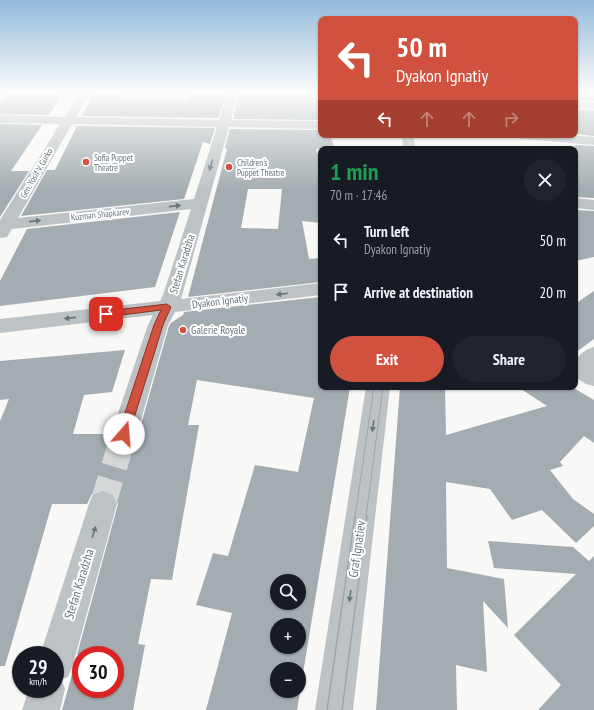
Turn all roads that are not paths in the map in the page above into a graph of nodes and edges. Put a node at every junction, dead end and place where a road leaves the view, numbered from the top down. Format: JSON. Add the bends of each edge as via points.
{"nodes":[{"id":1,"x":50,"y":125,"type":"edge"},
{"id":2,"x":110,"y":125,"type":"edge"},
{"id":3,"x":222,"y":125,"type":"edge"},
{"id":4,"x":64,"y":126,"type":"junction"},
{"id":5,"x":538,"y":138,"type":"edge"},
{"id":6,"x":548,"y":140,"type":"edge"},
{"id":7,"x":594,"y":141,"type":"edge"},
{"id":8,"x":201,"y":203,"type":"junction"},
{"id":9,"x":578,"y":203,"type":"edge"},
{"id":10,"x":594,"y":205,"type":"edge"},
{"id":11,"x":2,"y":228,"type":"edge"},
{"id":12,"x":318,"y":289,"type":"edge"},
{"id":13,"x":167,"y":307,"type":"junction"},
{"id":14,"x":0,"y":326,"type":"edge"},
{"id":15,"x":378,"y":390,"type":"edge"},
{"id":16,"x":124,"y":434,"type":"tunnel mouth"},
{"id":17,"x":103,"y":504,"type":"tunnel mouth"},
{"id":18,"x":60,"y":646,"type":"edge"},
{"id":19,"x":44,"y":698,"type":"edge"},
{"id":20,"x":41,"y":710,"type":"edge"},
{"id":21,"x":334,"y":710,"type":"edge"}],
"edges":[{"from":1,"to":4,"type":"street"},
{"from":2,"to":4,"type":"street"},
{"from":3,"to":8,"type":"street","name":"Stefan Karadzha","one_way":true},
{"from":4,"to":11,"type":"street","name":"Gen. Yosif V. Gurko"},
{"from":5,"to":6,"type":"street"},
{"from":6,"to":7,"type":"street"},
{"from":11,"to":8,"type":"street","name":"Kuzman Shapkarev","one_way":true},
{"from":8,"to":13,"type":"street","name":"Stefan Karadzha"},
{"from":9,"to":10,"type":"street"},
{"from":12,"to":13,"type":"street","name":"Dyakon Ignatiy","one_way":true},
{"from":13,"to":14,"type":"street","name":"Dyakon Ignatiy","one_way":true},
{"from":13,"to":16,"type":"street","name":"Stefan Karadzha","via":[[158,325]]},
{"from":15,"to":21,"type":"street","name":"Graf Ignatiev","one_way":true},
{"from":18,"to":17,"type":"street","name":"Stefan Karadzha","one_way":true},
{"from":19,"to":20,"type":"street"}]}
